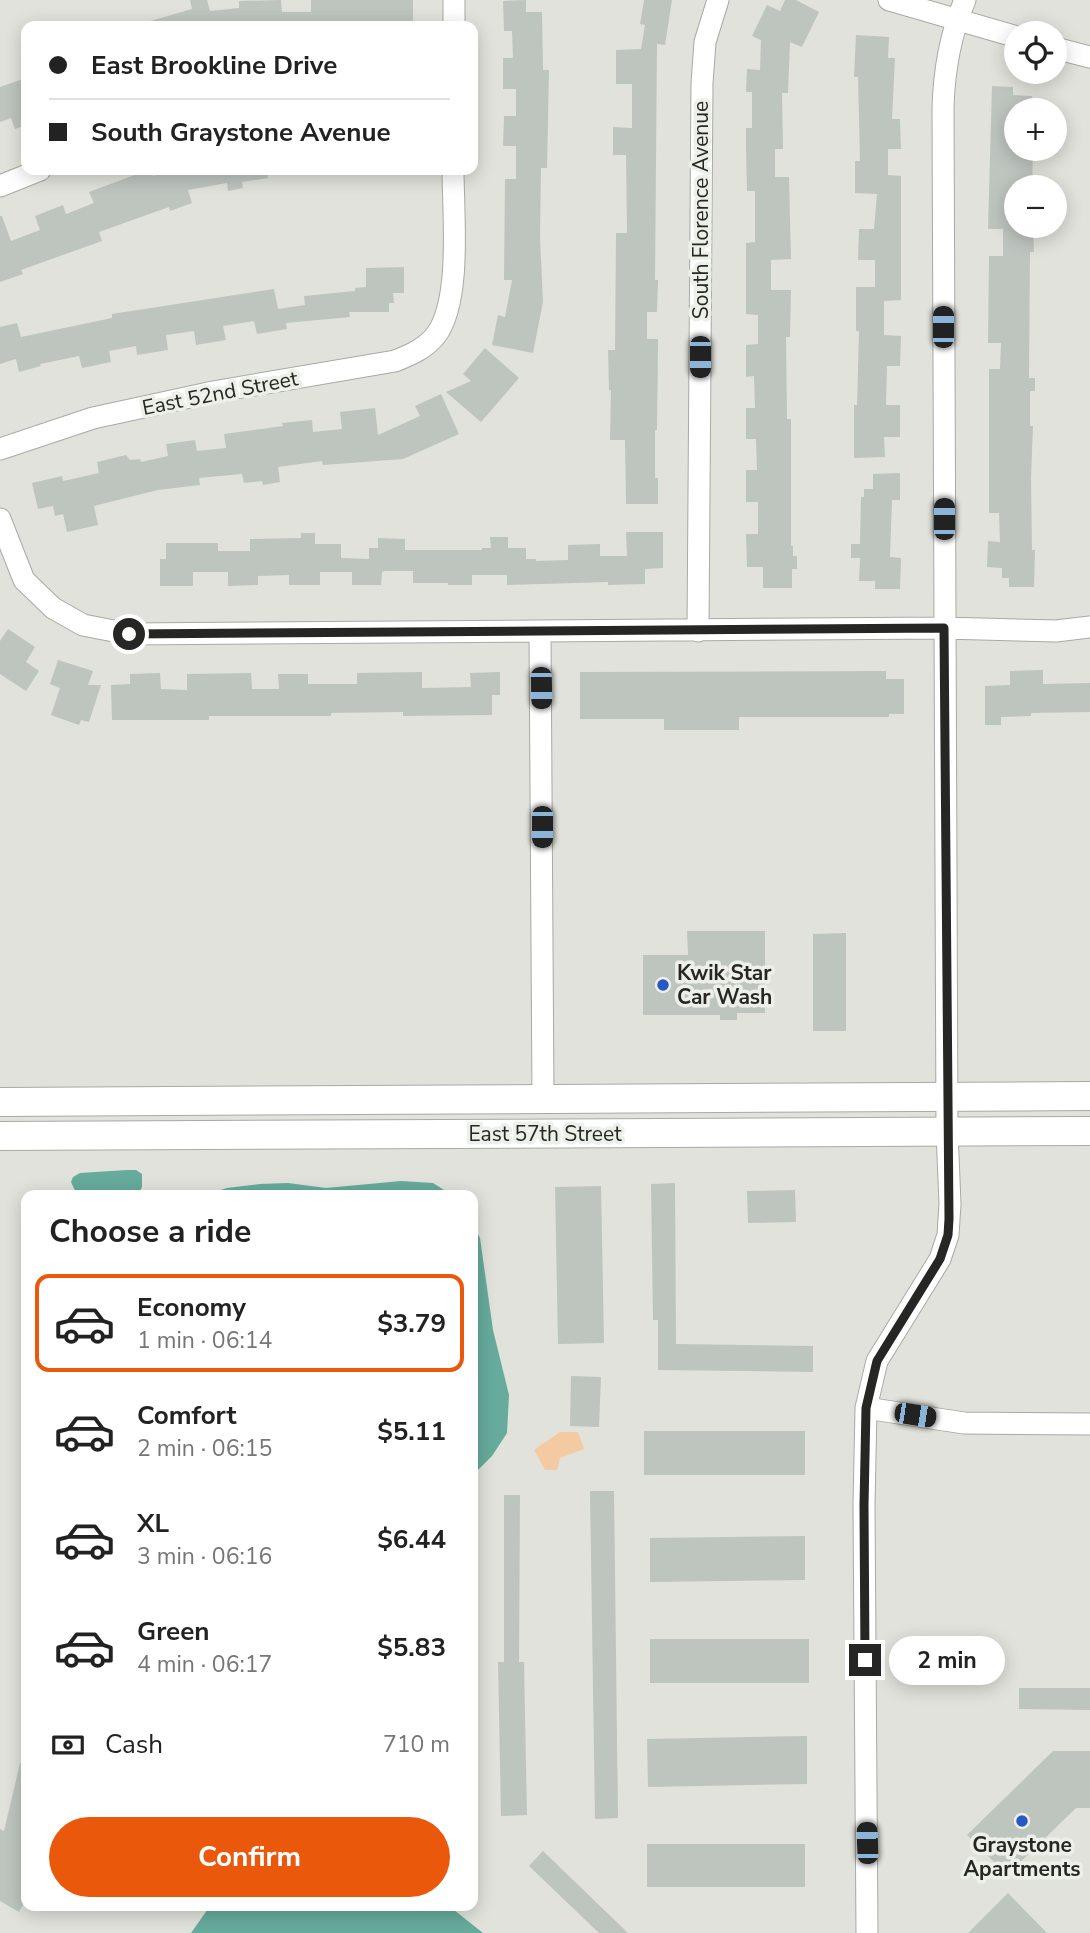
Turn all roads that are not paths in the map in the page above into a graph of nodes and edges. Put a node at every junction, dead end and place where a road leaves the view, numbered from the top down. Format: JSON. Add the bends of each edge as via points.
{"nodes":[{"id":1,"x":454,"y":0,"type":"edge"},
{"id":2,"x":719,"y":0,"type":"edge"},
{"id":3,"x":889,"y":0,"type":"edge"},
{"id":4,"x":965,"y":0,"type":"edge"},
{"id":5,"x":956,"y":20,"type":"junction"},
{"id":6,"x":454,"y":21,"type":"edge"},
{"id":7,"x":1004,"y":33,"type":"edge"},
{"id":8,"x":1067,"y":51,"type":"edge"},
{"id":9,"x":1090,"y":57,"type":"edge"},
{"id":10,"x":28,"y":175,"type":"edge"},
{"id":11,"x":453,"y":175,"type":"edge"},
{"id":12,"x":0,"y":186,"type":"edge"},
{"id":13,"x":0,"y":449,"type":"edge"},
{"id":14,"x":0,"y":519,"type":"edge"},
{"id":15,"x":944,"y":628,"type":"junction"},
{"id":16,"x":1090,"y":628,"type":"edge"},
{"id":17,"x":698,"y":631,"type":"junction"},
{"id":18,"x":540,"y":632,"type":"junction"},
{"id":19,"x":1090,"y":1096,"type":"edge"},
{"id":20,"x":947,"y":1097,"type":"junction"},
{"id":21,"x":544,"y":1100,"type":"junction"},
{"id":22,"x":0,"y":1102,"type":"edge"},
{"id":23,"x":1090,"y":1130,"type":"edge"},
{"id":24,"x":947,"y":1131,"type":"junction"},
{"id":25,"x":0,"y":1136,"type":"edge"},
{"id":26,"x":866,"y":1408,"type":"junction"},
{"id":27,"x":1090,"y":1424,"type":"edge"},
{"id":28,"x":867,"y":1933,"type":"edge"}],
"edges":[{"from":1,"to":6,"type":"street"},
{"from":2,"to":17,"type":"street","name":"South Florence Avenue","via":[[705,43],[702,83]]},
{"from":3,"to":5,"type":"street"},
{"from":4,"to":5,"type":"street"},
{"from":5,"to":7,"type":"street"},
{"from":5,"to":15,"type":"street","via":[[944,72],[943,108]]},
{"from":8,"to":9,"type":"street"},
{"from":10,"to":12,"type":"street"},
{"from":11,"to":13,"type":"street","name":"East 52nd Street","via":[[453,281],[436,335],[418,352],[93,418]]},
{"from":14,"to":18,"type":"street","via":[[24,579],[53,608],[83,625],[129,634]]},
{"from":15,"to":16,"type":"street"},
{"from":15,"to":17,"type":"street"},
{"from":15,"to":20,"type":"street"},
{"from":17,"to":18,"type":"street"},
{"from":18,"to":21,"type":"street"},
{"from":19,"to":20,"type":"main road","name":"East 57th Street"},
{"from":20,"to":21,"type":"main road","name":"East 57th Street"},
{"from":20,"to":24,"type":"street"},
{"from":21,"to":22,"type":"main road","name":"East 57th Street"},
{"from":23,"to":24,"type":"main road","name":"East 57th Street"},
{"from":24,"to":25,"type":"main road","name":"East 57th Street"},
{"from":24,"to":26,"type":"street","via":[[948,1235],[940,1259],[877,1361]]},
{"from":26,"to":27,"type":"street","via":[[964,1423]]},
{"from":26,"to":28,"type":"street"}]}
